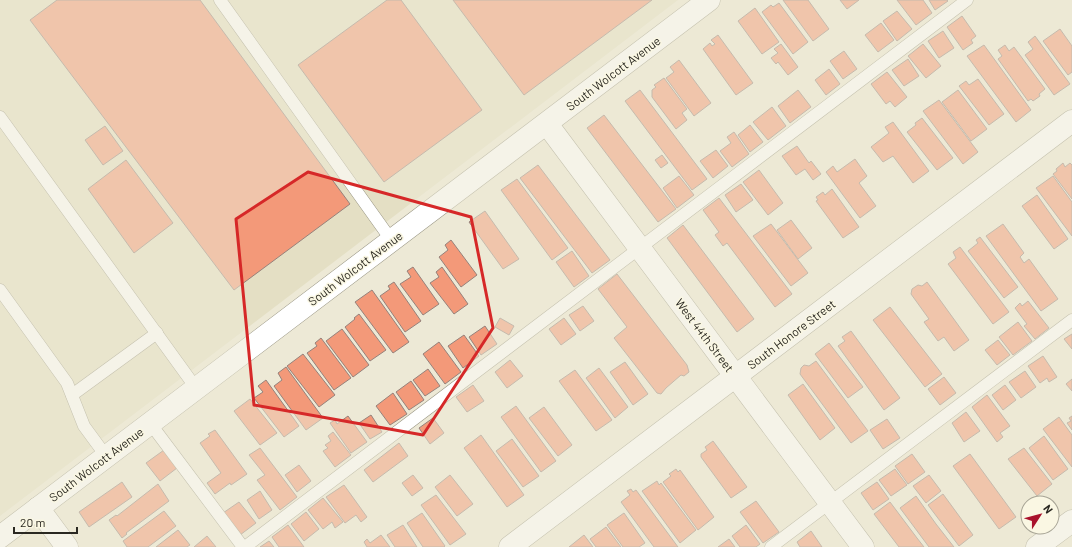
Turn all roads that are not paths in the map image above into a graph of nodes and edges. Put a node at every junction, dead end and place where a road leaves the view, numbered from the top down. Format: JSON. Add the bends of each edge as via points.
{"nodes":[{"id":1,"x":220,"y":0,"type":"edge"},
{"id":2,"x":710,"y":0,"type":"edge"},
{"id":3,"x":967,"y":0,"type":"edge"},
{"id":4,"x":0,"y":117,"type":"edge"},
{"id":5,"x":1072,"y":121,"type":"edge"},
{"id":6,"x":547,"y":124,"type":"junction"},
{"id":7,"x":392,"y":241,"type":"junction"},
{"id":8,"x":640,"y":248,"type":"junction"},
{"id":9,"x":0,"y":290,"type":"edge"},
{"id":10,"x":1072,"y":320,"type":"edge"},
{"id":11,"x":157,"y":333,"type":"junction"},
{"id":12,"x":735,"y":376,"type":"junction"},
{"id":13,"x":196,"y":388,"type":"junction"},
{"id":14,"x":72,"y":395,"type":"junction"},
{"id":15,"x":150,"y":423,"type":"junction"},
{"id":16,"x":106,"y":456,"type":"junction"},
{"id":17,"x":830,"y":503,"type":"junction"},
{"id":18,"x":38,"y":508,"type":"junction"},
{"id":19,"x":1072,"y":520,"type":"edge"},
{"id":20,"x":0,"y":537,"type":"edge"},
{"id":21,"x":66,"y":547,"type":"edge"},
{"id":22,"x":244,"y":547,"type":"edge"},
{"id":23,"x":510,"y":547,"type":"edge"},
{"id":24,"x":771,"y":547,"type":"edge"},
{"id":25,"x":863,"y":547,"type":"edge"},
{"id":26,"x":1037,"y":547,"type":"edge"}],
"edges":[{"from":1,"to":7,"type":"lane"},
{"from":2,"to":6,"type":"street","name":"South Wolcott Avenue"},
{"from":3,"to":8,"type":"lane"},
{"from":4,"to":11,"type":"lane"},
{"from":5,"to":12,"type":"street","name":"South Honore Street"},
{"from":6,"to":7,"type":"street","name":"South Wolcott Avenue"},
{"from":6,"to":8,"type":"street","name":"West 44th Street"},
{"from":7,"to":13,"type":"street","name":"South Wolcott Avenue"},
{"from":8,"to":12,"type":"street","name":"West 44th Street"},
{"from":8,"to":22,"type":"lane"},
{"from":9,"to":14,"type":"lane","via":[[67,383]]},
{"from":10,"to":17,"type":"lane"},
{"from":11,"to":13,"type":"lane"},
{"from":11,"to":14,"type":"lane"},
{"from":12,"to":17,"type":"street","name":"West 44th Street"},
{"from":12,"to":23,"type":"street","name":"South Honore Street"},
{"from":13,"to":15,"type":"street","name":"South Wolcott Avenue"},
{"from":14,"to":16,"type":"lane","via":[[84,426]]},
{"from":15,"to":16,"type":"street","name":"South Wolcott Avenue"},
{"from":15,"to":22,"type":"lane"},
{"from":16,"to":18,"type":"street","name":"South Wolcott Avenue"},
{"from":17,"to":24,"type":"lane"},
{"from":17,"to":25,"type":"street","name":"West 44th Street"},
{"from":18,"to":20,"type":"street","name":"South Wolcott Avenue"},
{"from":18,"to":21,"type":"street"},
{"from":19,"to":26,"type":"street"}]}
